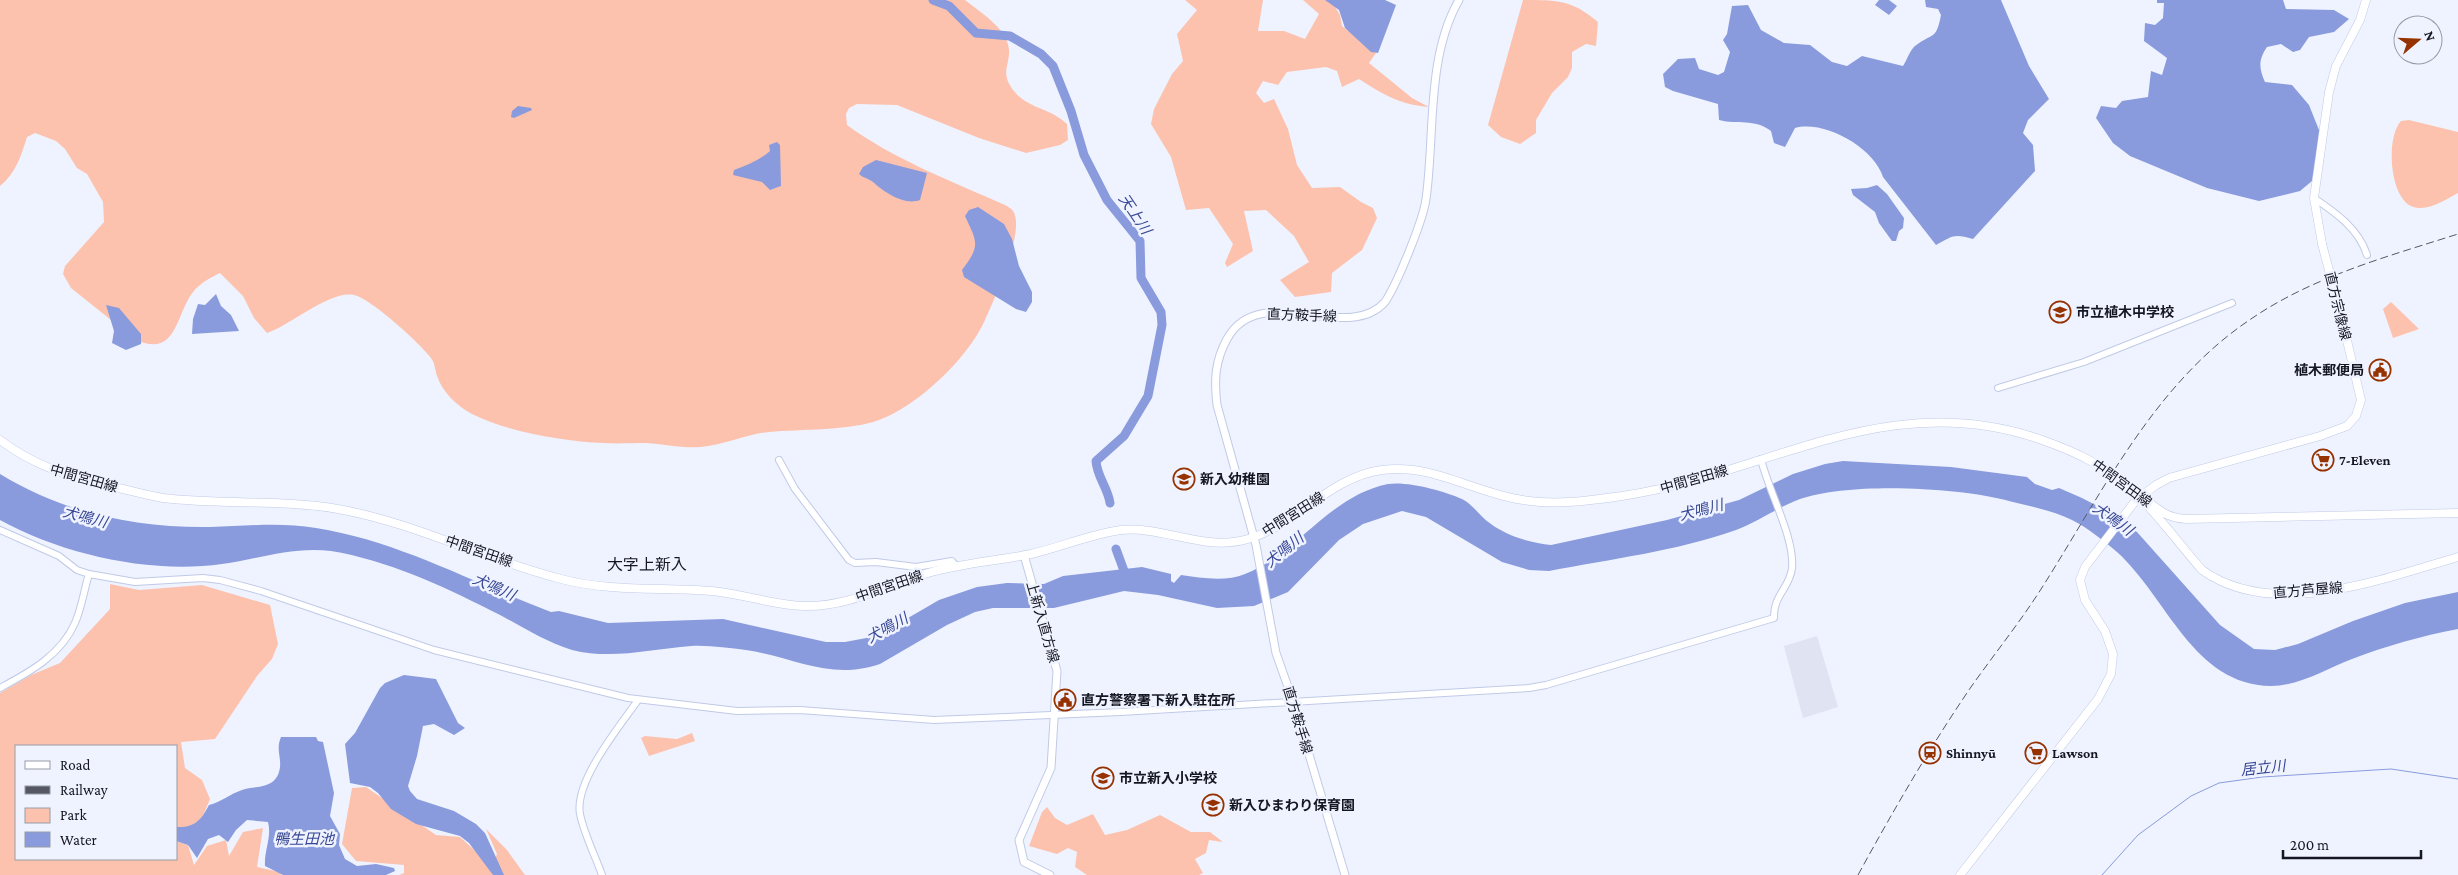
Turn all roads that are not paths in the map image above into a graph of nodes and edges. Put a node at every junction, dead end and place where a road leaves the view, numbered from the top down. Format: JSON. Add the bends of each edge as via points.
{"nodes":[{"id":1,"x":1459,"y":0,"type":"edge"},
{"id":2,"x":2366,"y":0,"type":"edge"},
{"id":3,"x":2314,"y":198,"type":"junction"},
{"id":4,"x":2367,"y":255,"type":"dead end"},
{"id":5,"x":2232,"y":303,"type":"dead end"},
{"id":6,"x":1998,"y":388,"type":"dead end"},
{"id":7,"x":0,"y":440,"type":"edge"},
{"id":8,"x":778,"y":460,"type":"dead end"},
{"id":9,"x":1762,"y":462,"type":"junction"},
{"id":10,"x":2141,"y":497,"type":"junction"},
{"id":11,"x":2458,"y":513,"type":"edge"},
{"id":12,"x":0,"y":530,"type":"edge"},
{"id":13,"x":1254,"y":542,"type":"junction"},
{"id":14,"x":2458,"y":558,"type":"edge"},
{"id":15,"x":1025,"y":559,"type":"junction"},
{"id":16,"x":956,"y":566,"type":"junction"},
{"id":17,"x":89,"y":574,"type":"junction"},
{"id":18,"x":0,"y":688,"type":"edge"},
{"id":19,"x":638,"y":700,"type":"junction"},
{"id":20,"x":1293,"y":701,"type":"junction"},
{"id":21,"x":1055,"y":715,"type":"junction"},
{"id":22,"x":602,"y":875,"type":"edge"},
{"id":23,"x":1050,"y":875,"type":"edge"},
{"id":24,"x":1345,"y":875,"type":"edge"},
{"id":25,"x":1960,"y":875,"type":"edge"}],
"edges":[{"from":1,"to":13,"type":"main road","name":"直方鞍手線","via":[[1451,13],[1442,47],[1426,201],[1385,302],[1362,315],[1346,317],[1282,312],[1260,314],[1245,320],[1232,331],[1218,358],[1217,405]]},
{"from":2,"to":3,"type":"main road","name":"直方宗像線","via":[[2332,79]]},
{"from":3,"to":4,"type":"street","via":[[2360,236]]},
{"from":3,"to":10,"type":"main road","name":"直方宗像線","bridge":true,"via":[[2322,244],[2361,400],[2360,408],[2347,426],[2182,474],[2163,481]]},
{"from":5,"to":6,"type":"street","via":[[2084,362]]},
{"from":7,"to":16,"type":"main road","name":"中間宮田線","via":[[35,462],[83,481],[160,497],[298,504],[371,516],[559,579],[592,586],[714,591],[805,606],[841,603]]},
{"from":8,"to":16,"type":"street","via":[[795,489],[849,560],[916,567],[952,561]]},
{"from":9,"to":10,"type":"main road","name":"中間宮田線","via":[[1817,440],[1880,427],[1967,422],[2006,428],[2077,453],[2113,474]]},
{"from":9,"to":13,"type":"main road","name":"中間宮田線","via":[[1656,490],[1570,503],[1515,499],[1427,472],[1388,469],[1346,480]]},
{"from":9,"to":20,"type":"street","via":[[1792,559],[1791,573],[1776,601],[1774,618],[1546,685]]},
{"from":10,"to":11,"type":"main road","name":"中間宮田線","via":[[2164,514],[2186,519]]},
{"from":10,"to":14,"type":"main road","name":"直方芦屋線","via":[[2202,570],[2215,580],[2242,590],[2279,594],[2319,591],[2388,579]]},
{"from":10,"to":25,"type":"main road","via":[[2081,575],[2080,586],[2085,600],[2114,654],[2112,674],[2098,698]]},
{"from":12,"to":17,"type":"street"},
{"from":13,"to":15,"type":"main road","name":"中間宮田線","via":[[1194,541],[1145,529],[1119,530]]},
{"from":13,"to":20,"type":"main road","name":"直方鞍手線","via":[[1276,654]]},
{"from":15,"to":16,"type":"main road","name":"中間宮田線"},
{"from":15,"to":21,"type":"main road","name":"上新入直方線","via":[[1057,671]]},
{"from":17,"to":18,"type":"street","via":[[79,611],[67,638],[47,660]]},
{"from":17,"to":19,"type":"street","via":[[135,582],[220,580],[434,650]]},
{"from":19,"to":21,"type":"street","via":[[737,711],[800,710],[920,719]]},
{"from":19,"to":22,"type":"street","via":[[580,794],[580,815]]},
{"from":20,"to":21,"type":"street"},
{"from":20,"to":24,"type":"main road","name":"直方鞍手線"},
{"from":21,"to":23,"type":"main road","name":"上新入直方線","via":[[1051,768],[1019,840],[1024,862]]}]}
